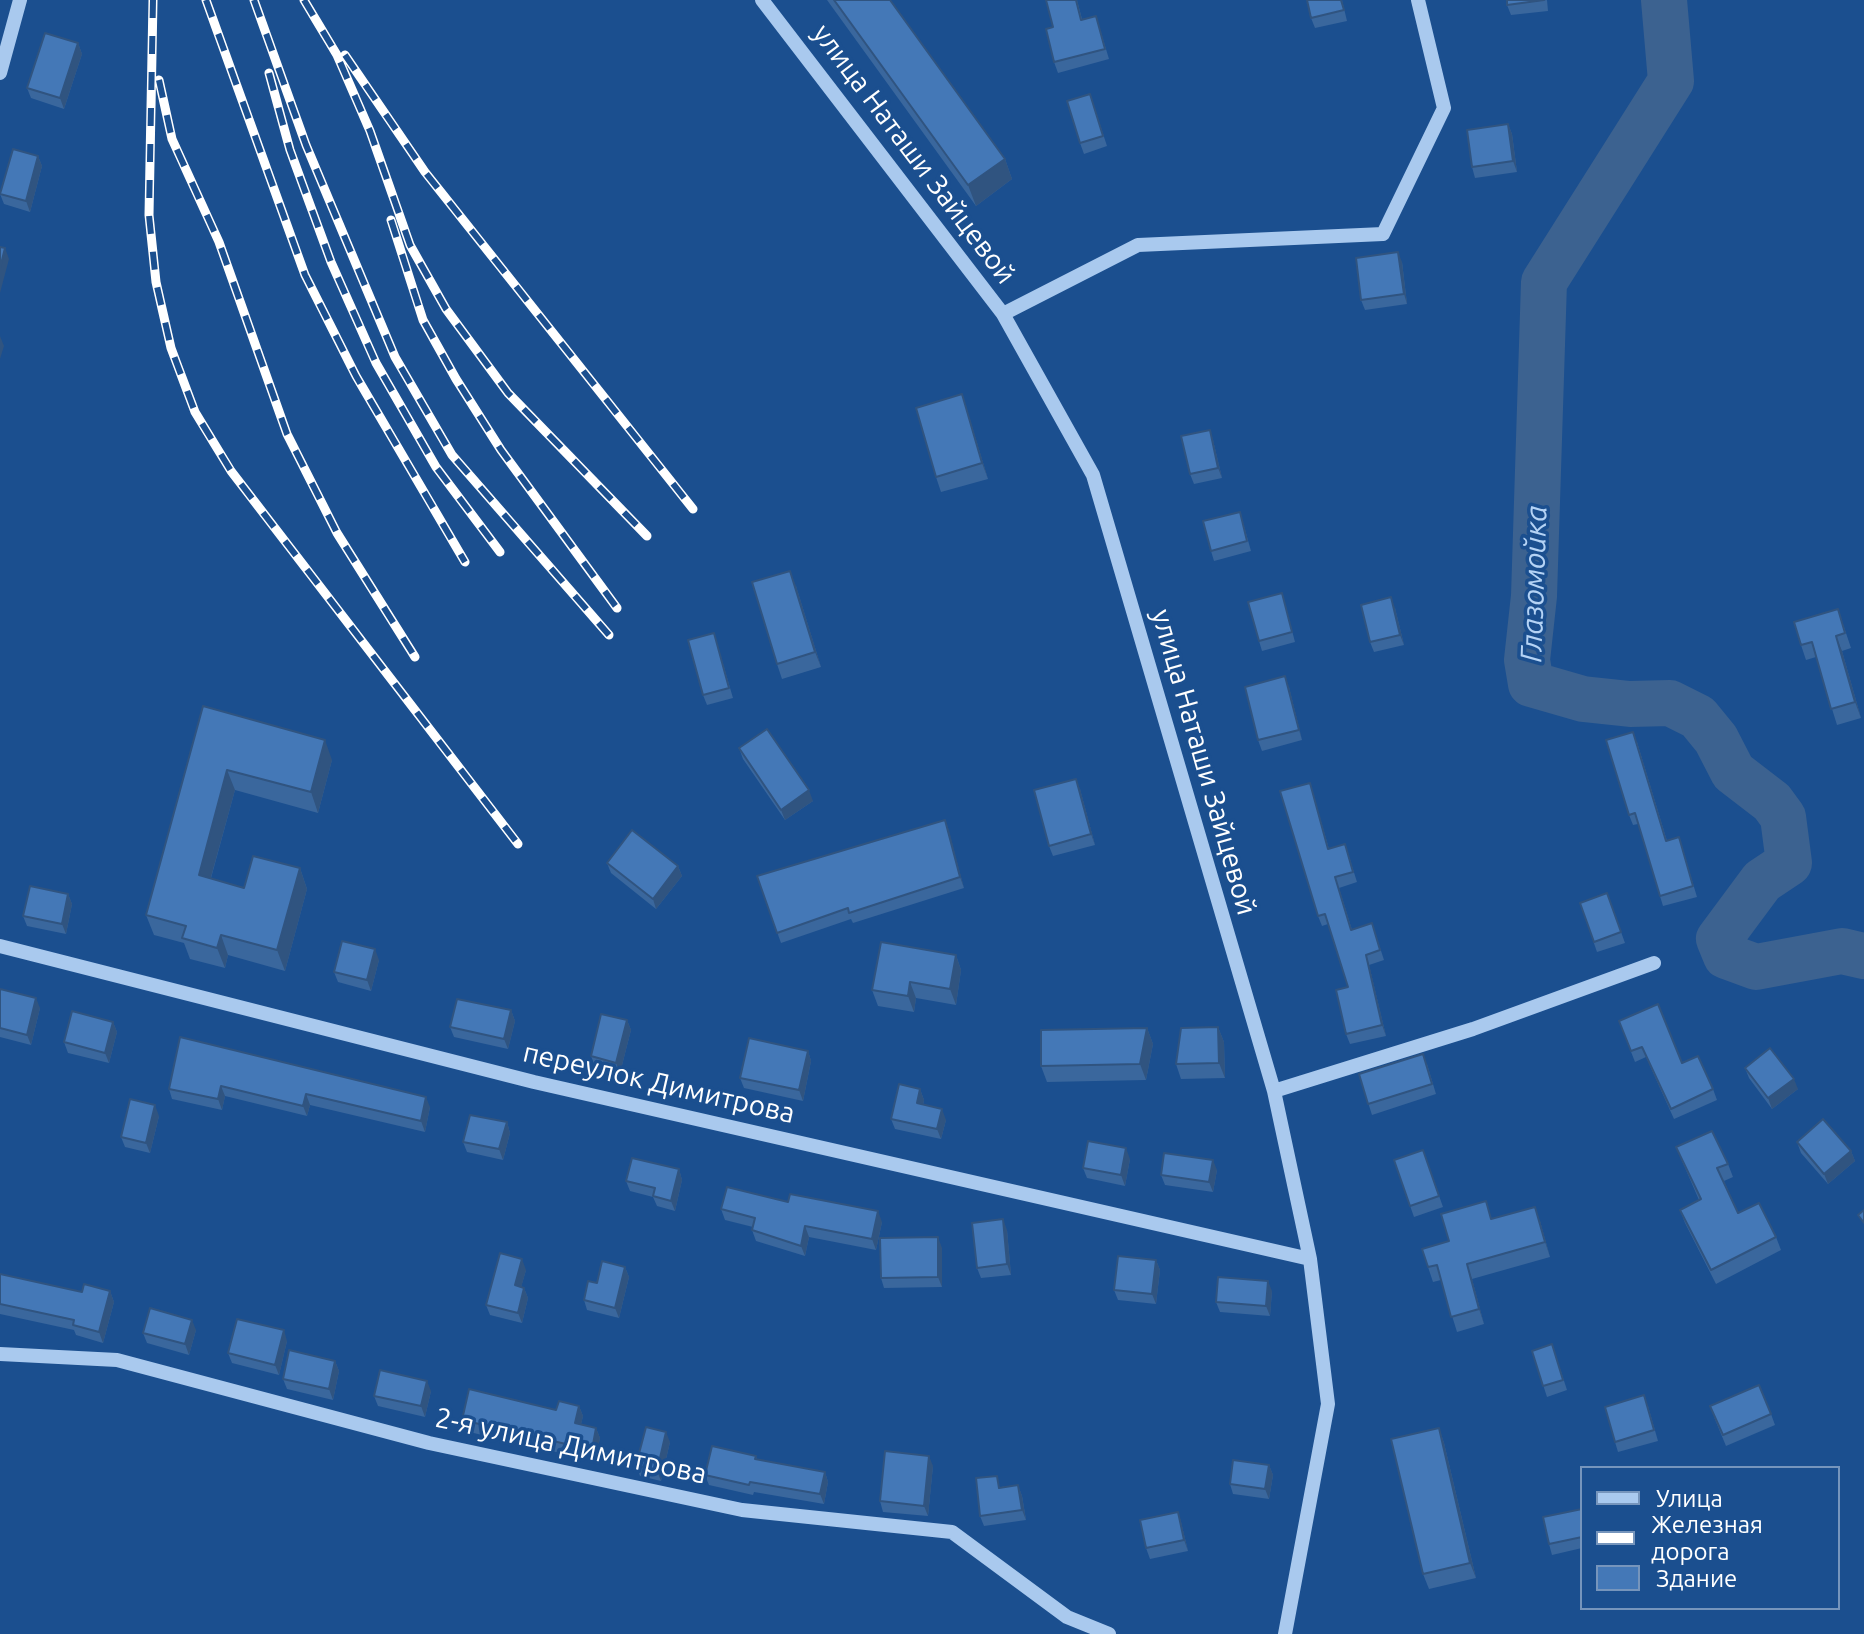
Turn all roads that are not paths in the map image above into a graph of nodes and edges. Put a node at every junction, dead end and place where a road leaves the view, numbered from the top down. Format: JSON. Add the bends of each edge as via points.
{"nodes":[{"id":1,"x":20,"y":0,"type":"edge"},
{"id":2,"x":762,"y":0,"type":"edge"},
{"id":3,"x":1418,"y":0,"type":"edge"},
{"id":4,"x":0,"y":73,"type":"edge"},
{"id":5,"x":1003,"y":314,"type":"junction"},
{"id":6,"x":0,"y":946,"type":"edge"},
{"id":7,"x":1654,"y":963,"type":"dead end"},
{"id":8,"x":1274,"y":1091,"type":"junction"},
{"id":9,"x":1310,"y":1259,"type":"junction"},
{"id":10,"x":0,"y":1354,"type":"edge"},
{"id":11,"x":1109,"y":1634,"type":"edge"},
{"id":12,"x":1285,"y":1634,"type":"edge"}],
"edges":[{"from":1,"to":4,"type":"street"},
{"from":2,"to":5,"type":"street","name":"улица Наташи Зайцевой"},
{"from":3,"to":5,"type":"street","via":[[1444,108],[1383,234],[1138,245]]},
{"from":5,"to":8,"type":"street","name":"улица Наташи Зайцевой","via":[[1093,475]]},
{"from":6,"to":9,"type":"street","name":"переулок Димитрова","via":[[534,1082]]},
{"from":7,"to":8,"type":"street","via":[[1473,1029]]},
{"from":8,"to":9,"type":"street","name":"улица Наташи Зайцевой"},
{"from":9,"to":12,"type":"street","name":"улица Наташи Зайцевой","via":[[1328,1404]]},
{"from":10,"to":11,"type":"street","name":"2-я улица Димитрова","via":[[117,1360],[429,1443],[742,1510],[952,1532],[1067,1617]]}]}
